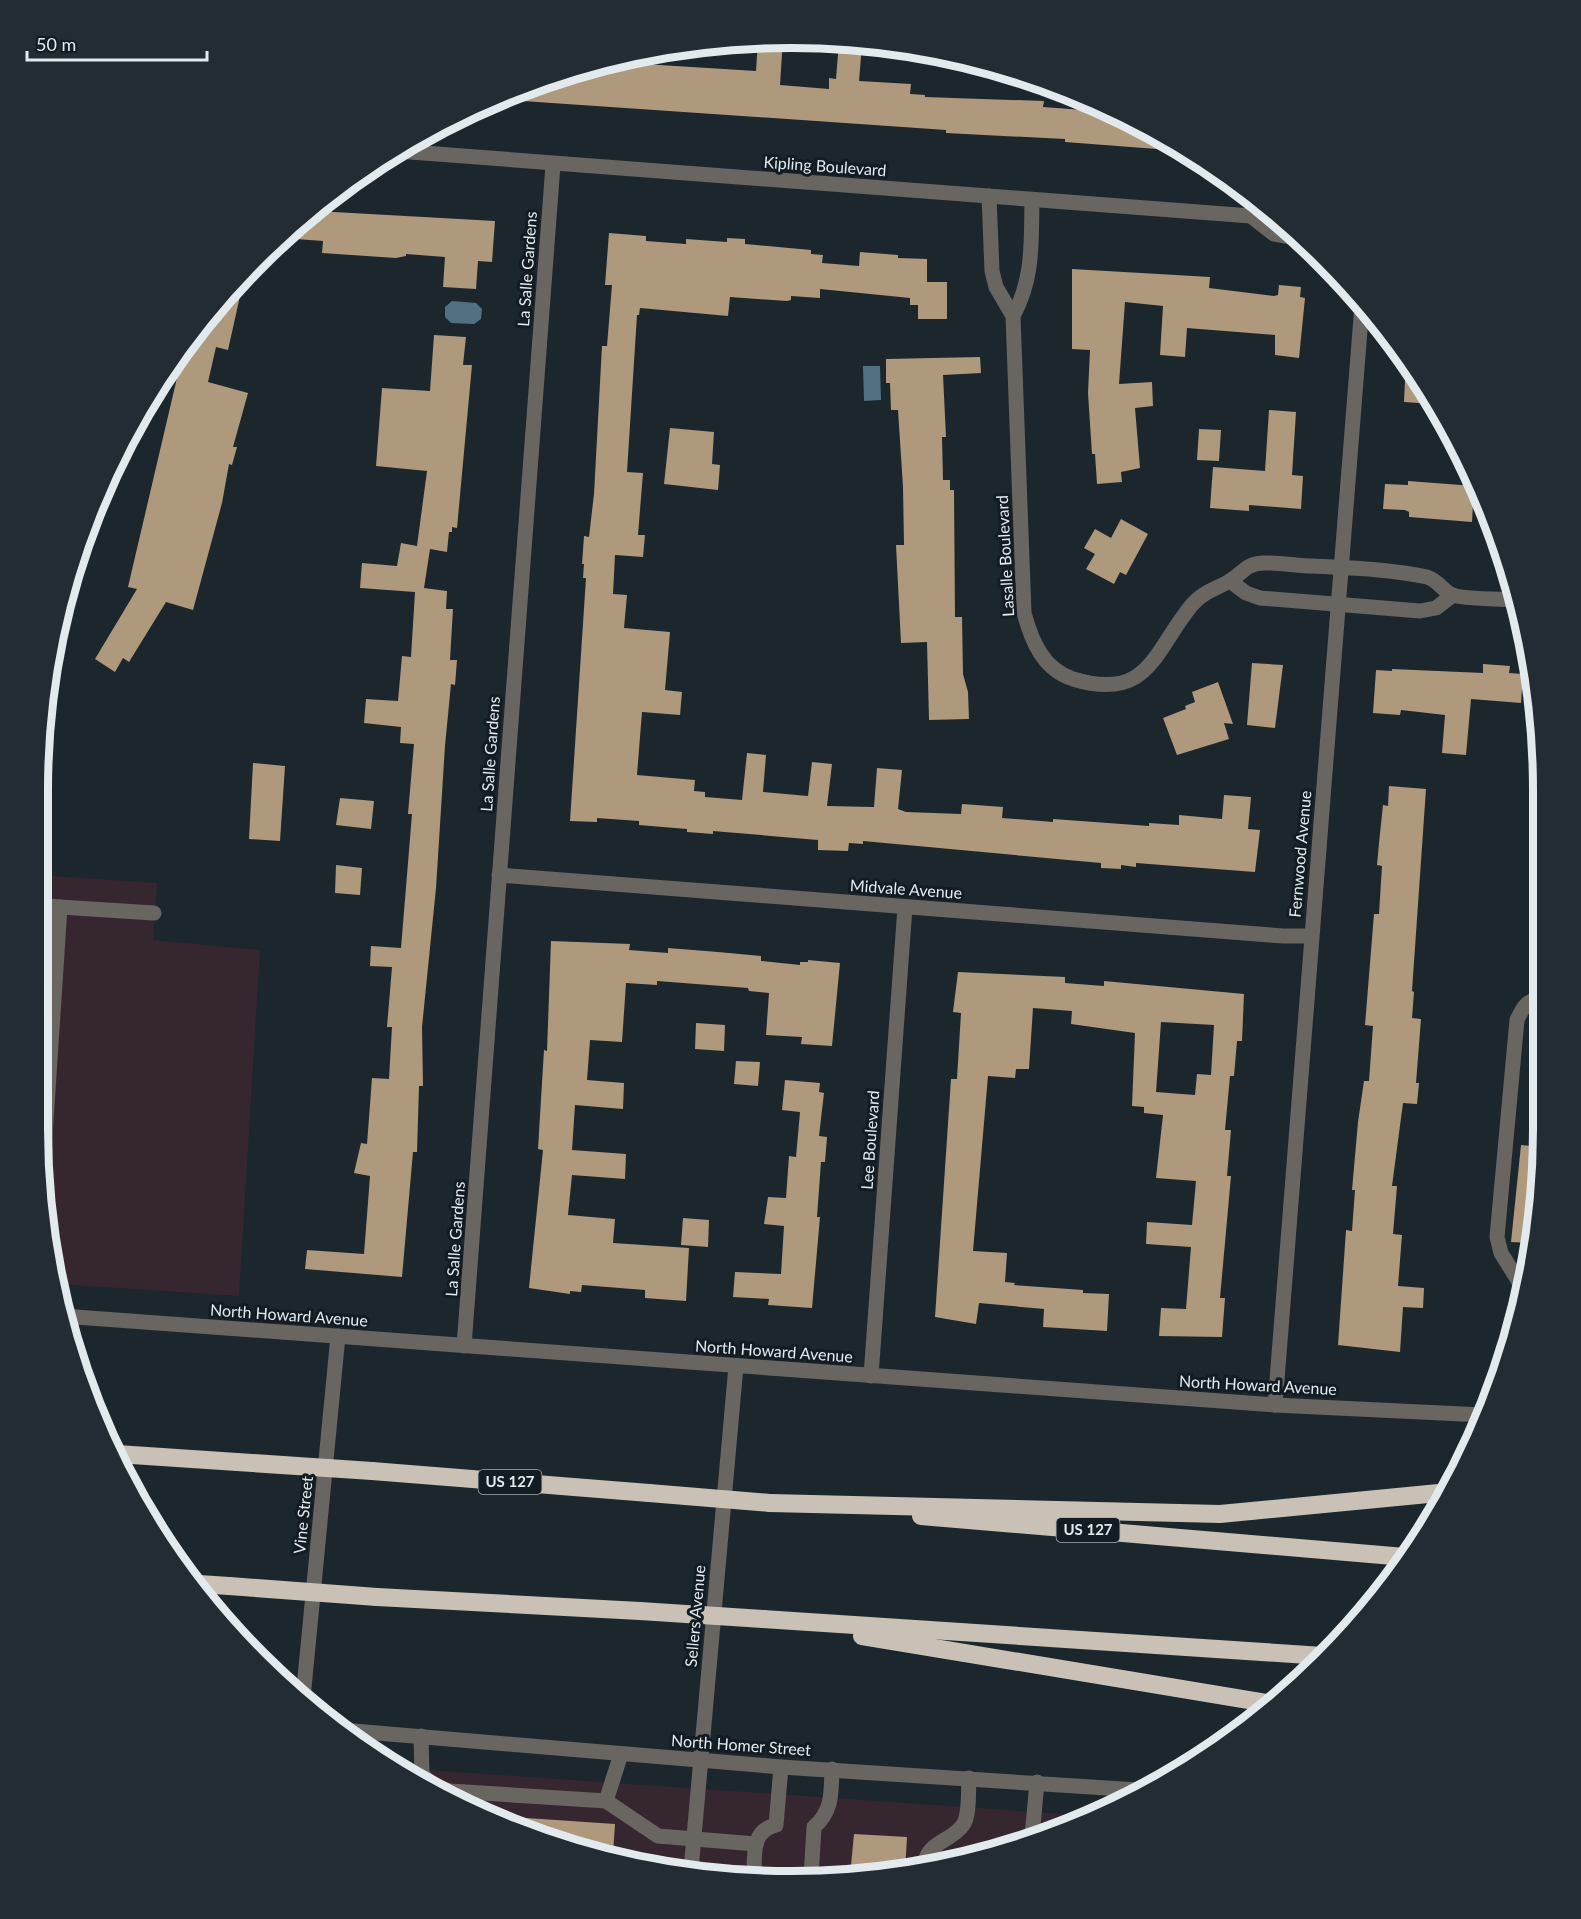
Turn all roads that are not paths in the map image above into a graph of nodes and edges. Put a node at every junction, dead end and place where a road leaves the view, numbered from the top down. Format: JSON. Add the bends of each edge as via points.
{"nodes":[{"id":1,"x":412,"y":151,"type":"edge"},
{"id":2,"x":553,"y":165,"type":"junction"},
{"id":3,"x":988,"y":196,"type":"junction"},
{"id":4,"x":1032,"y":200,"type":"junction"},
{"id":5,"x":1258,"y":213,"type":"edge"},
{"id":6,"x":1259,"y":215,"type":"edge"},
{"id":7,"x":1284,"y":236,"type":"edge"},
{"id":8,"x":1013,"y":316,"type":"junction"},
{"id":9,"x":1361,"y":316,"type":"edge"},
{"id":10,"x":1342,"y":568,"type":"junction"},
{"id":11,"x":1230,"y":581,"type":"junction"},
{"id":12,"x":1453,"y":595,"type":"junction"},
{"id":13,"x":1508,"y":599,"type":"edge"},
{"id":14,"x":1339,"y":604,"type":"junction"},
{"id":15,"x":499,"y":875,"type":"junction"},
{"id":16,"x":48,"y":906,"type":"edge"},
{"id":17,"x":60,"y":907,"type":"junction"},
{"id":18,"x":905,"y":907,"type":"junction"},
{"id":19,"x":154,"y":913,"type":"dead end"},
{"id":20,"x":1311,"y":936,"type":"junction"},
{"id":21,"x":1533,"y":1000,"type":"edge"},
{"id":22,"x":48,"y":1076,"type":"edge"},
{"id":23,"x":1518,"y":1279,"type":"edge"},
{"id":24,"x":72,"y":1317,"type":"edge"},
{"id":25,"x":338,"y":1336,"type":"junction"},
{"id":26,"x":464,"y":1346,"type":"junction"},
{"id":27,"x":736,"y":1366,"type":"junction"},
{"id":28,"x":871,"y":1377,"type":"junction"},
{"id":29,"x":1275,"y":1405,"type":"junction"},
{"id":30,"x":1475,"y":1415,"type":"edge"},
{"id":31,"x":124,"y":1454,"type":"edge"},
{"id":32,"x":1438,"y":1493,"type":"edge"},
{"id":33,"x":770,"y":1503,"type":"junction"},
{"id":34,"x":1397,"y":1556,"type":"edge"},
{"id":35,"x":204,"y":1584,"type":"edge"},
{"id":36,"x":763,"y":1619,"type":"junction"},
{"id":37,"x":1314,"y":1655,"type":"edge"},
{"id":38,"x":304,"y":1689,"type":"edge"},
{"id":39,"x":1262,"y":1702,"type":"edge"},
{"id":40,"x":357,"y":1731,"type":"edge"},
{"id":41,"x":421,"y":1736,"type":"junction"},
{"id":42,"x":621,"y":1754,"type":"junction"},
{"id":43,"x":700,"y":1760,"type":"junction"},
{"id":44,"x":781,"y":1767,"type":"junction"},
{"id":45,"x":832,"y":1769,"type":"junction"},
{"id":46,"x":422,"y":1774,"type":"edge"},
{"id":47,"x":969,"y":1778,"type":"junction"},
{"id":48,"x":1037,"y":1782,"type":"junction"},
{"id":49,"x":1128,"y":1789,"type":"edge"},
{"id":50,"x":457,"y":1791,"type":"edge"},
{"id":51,"x":606,"y":1801,"type":"junction"},
{"id":52,"x":1033,"y":1831,"type":"edge"},
{"id":53,"x":694,"y":1839,"type":"junction"},
{"id":54,"x":756,"y":1844,"type":"junction"},
{"id":55,"x":927,"y":1858,"type":"edge"},
{"id":56,"x":692,"y":1865,"type":"edge"},
{"id":57,"x":755,"y":1870,"type":"edge"},
{"id":58,"x":811,"y":1870,"type":"edge"}],
"edges":[{"from":1,"to":2,"type":"street","name":"Kipling Boulevard"},
{"from":2,"to":3,"type":"street","name":"Kipling Boulevard"},
{"from":2,"to":15,"type":"street","name":"La Salle Gardens"},
{"from":3,"to":4,"type":"street","name":"Kipling Boulevard"},
{"from":3,"to":8,"type":"street","name":"Lasalle Boulevard","via":[[992,271],[996,287]]},
{"from":4,"to":5,"type":"street","name":"Kipling Boulevard"},
{"from":4,"to":8,"type":"street","name":"Lasalle Boulevard","via":[[1029,276]]},
{"from":6,"to":7,"type":"street","name":"Kipling Boulevard","via":[[1274,234]]},
{"from":8,"to":11,"type":"street","name":"Lasalle Boulevard","via":[[1024,613],[1032,641],[1048,664],[1068,677],[1094,685],[1118,683],[1143,672],[1163,651],[1191,606],[1209,590]]},
{"from":9,"to":10,"type":"street","name":"Fernwood Avenue"},
{"from":10,"to":11,"type":"street","name":"Lasalle Boulevard","via":[[1263,563],[1245,567]]},
{"from":10,"to":12,"type":"street","name":"Lasalle Boulevard","via":[[1425,577],[1438,581]]},
{"from":10,"to":14,"type":"street","name":"Fernwood Avenue"},
{"from":11,"to":14,"type":"street","via":[[1260,598]]},
{"from":12,"to":13,"type":"street"},
{"from":12,"to":14,"type":"street","via":[[1436,608],[1420,610]]},
{"from":14,"to":20,"type":"street","name":"Fernwood Avenue"},
{"from":15,"to":18,"type":"street","name":"Midvale Avenue"},
{"from":15,"to":26,"type":"street","name":"La Salle Gardens"},
{"from":16,"to":17,"type":"street"},
{"from":17,"to":19,"type":"street"},
{"from":17,"to":22,"type":"street"},
{"from":18,"to":20,"type":"street","name":"Midvale Avenue"},
{"from":18,"to":28,"type":"street","name":"Lee Boulevard"},
{"from":20,"to":29,"type":"street","name":"Fernwood Avenue"},
{"from":21,"to":23,"type":"street","via":[[1523,1007],[1517,1020],[1497,1237],[1501,1253]]},
{"from":24,"to":25,"type":"street","name":"North Howard Avenue"},
{"from":25,"to":26,"type":"street","name":"North Howard Avenue"},
{"from":25,"to":38,"type":"street","name":"Vine Street"},
{"from":26,"to":27,"type":"street","name":"North Howard Avenue"},
{"from":27,"to":28,"type":"street","name":"North Howard Avenue"},
{"from":27,"to":43,"type":"street","name":"Sellers Avenue"},
{"from":28,"to":29,"type":"street","name":"North Howard Avenue"},
{"from":29,"to":30,"type":"street","name":"North Howard Avenue"},
{"from":31,"to":33,"type":"highway","number":"US 127","bridge":true},
{"from":32,"to":33,"type":"highway","via":[[1220,1514]]},
{"from":33,"to":34,"type":"highway","number":"US 127"},
{"from":35,"to":36,"type":"highway","bridge":true},
{"from":36,"to":37,"type":"highway"},
{"from":36,"to":39,"type":"highway"},
{"from":40,"to":41,"type":"street","name":"North Homer Street"},
{"from":41,"to":42,"type":"street","name":"North Homer Street"},
{"from":41,"to":46,"type":"street"},
{"from":42,"to":43,"type":"street","name":"North Homer Street"},
{"from":42,"to":51,"type":"street"},
{"from":43,"to":44,"type":"street","name":"North Homer Street"},
{"from":43,"to":53,"type":"street","name":"Sellers Avenue"},
{"from":44,"to":45,"type":"street","name":"North Homer Street"},
{"from":44,"to":54,"type":"street","via":[[777,1825],[765,1828]]},
{"from":45,"to":47,"type":"street","name":"North Homer Street"},
{"from":45,"to":58,"type":"street","via":[[830,1805],[825,1818],[814,1827]]},
{"from":47,"to":48,"type":"street","name":"North Homer Street"},
{"from":47,"to":55,"type":"street","via":[[962,1827],[929,1850]]},
{"from":48,"to":49,"type":"street","name":"North Homer Street"},
{"from":48,"to":52,"type":"street"},
{"from":50,"to":51,"type":"street"},
{"from":51,"to":53,"type":"street","via":[[658,1836]]},
{"from":53,"to":54,"type":"street"},
{"from":53,"to":56,"type":"street","name":"Sellers Avenue"},
{"from":54,"to":57,"type":"street"}]}
